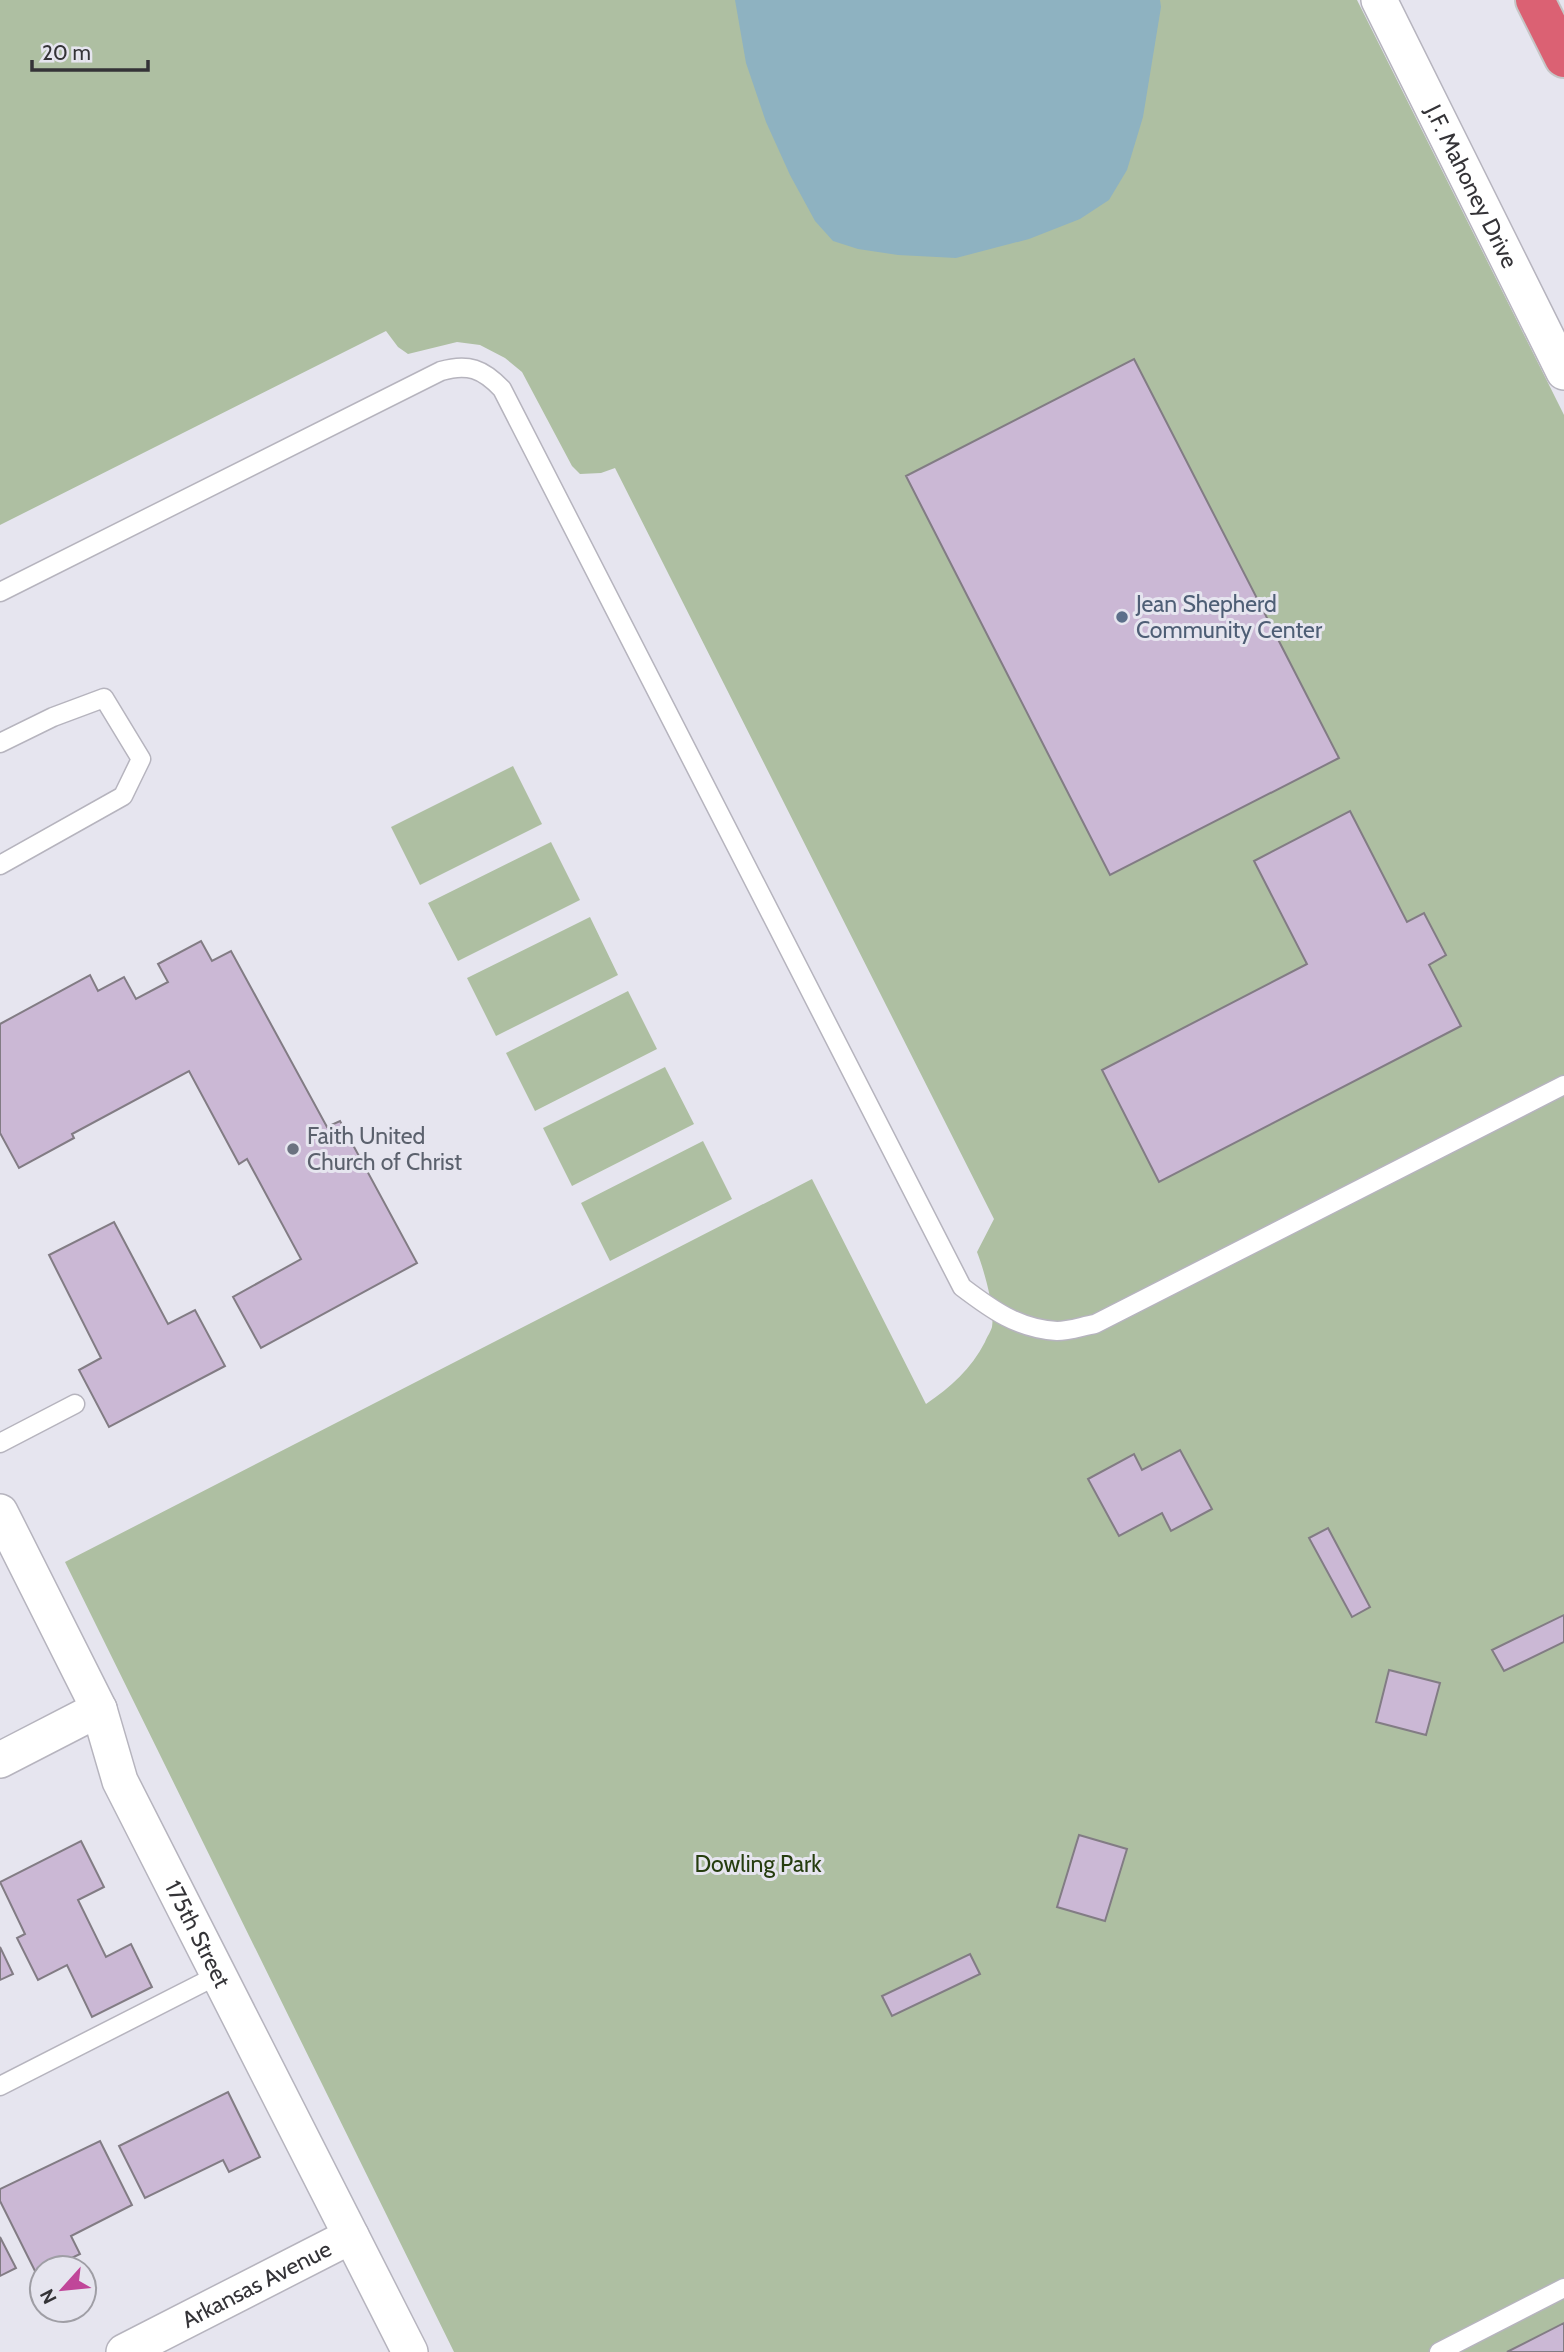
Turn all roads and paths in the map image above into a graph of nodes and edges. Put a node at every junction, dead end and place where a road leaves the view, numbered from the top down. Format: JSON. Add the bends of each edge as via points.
{"nodes":[{"id":1,"x":1379,"y":0,"type":"edge"},
{"id":2,"x":1535,"y":0,"type":"edge"},
{"id":3,"x":1564,"y":58,"type":"edge"},
{"id":4,"x":1564,"y":372,"type":"edge"},
{"id":5,"x":0,"y":593,"type":"edge"},
{"id":6,"x":0,"y":743,"type":"edge"},
{"id":7,"x":0,"y":865,"type":"edge"},
{"id":8,"x":1564,"y":1086,"type":"edge"},
{"id":9,"x":75,"y":1404,"type":"dead end"},
{"id":10,"x":0,"y":1443,"type":"edge"},
{"id":11,"x":0,"y":1512,"type":"edge"},
{"id":12,"x":99,"y":1710,"type":"junction"},
{"id":13,"x":0,"y":1760,"type":"edge"},
{"id":14,"x":218,"y":1975,"type":"junction"},
{"id":15,"x":0,"y":2087,"type":"edge"},
{"id":16,"x":351,"y":2236,"type":"junction"},
{"id":17,"x":1564,"y":2288,"type":"edge"},
{"id":18,"x":124,"y":2352,"type":"edge"},
{"id":19,"x":410,"y":2352,"type":"edge"},
{"id":20,"x":1439,"y":2352,"type":"edge"}],
"edges":[{"from":1,"to":4,"type":"street","name":"J.F. Mahoney Drive"},
{"from":2,"to":3,"type":"highway"},
{"from":5,"to":8,"type":"lane","via":[[441,371],[456,366],[491,377],[502,389],[962,1287],[995,1313],[1020,1324],[1058,1331],[1095,1324]]},
{"from":6,"to":7,"type":"lane","via":[[104,698],[141,759],[123,796]]},
{"from":9,"to":10,"type":"lane"},
{"from":11,"to":12,"type":"street","name":"175th Street"},
{"from":12,"to":13,"type":"street"},
{"from":12,"to":14,"type":"street","name":"175th Street","via":[[120,1781]]},
{"from":14,"to":15,"type":"lane"},
{"from":14,"to":16,"type":"street","name":"175th Street"},
{"from":16,"to":18,"type":"street","name":"Arkansas Avenue"},
{"from":16,"to":19,"type":"street","name":"175th Street"},
{"from":17,"to":20,"type":"lane"}]}
